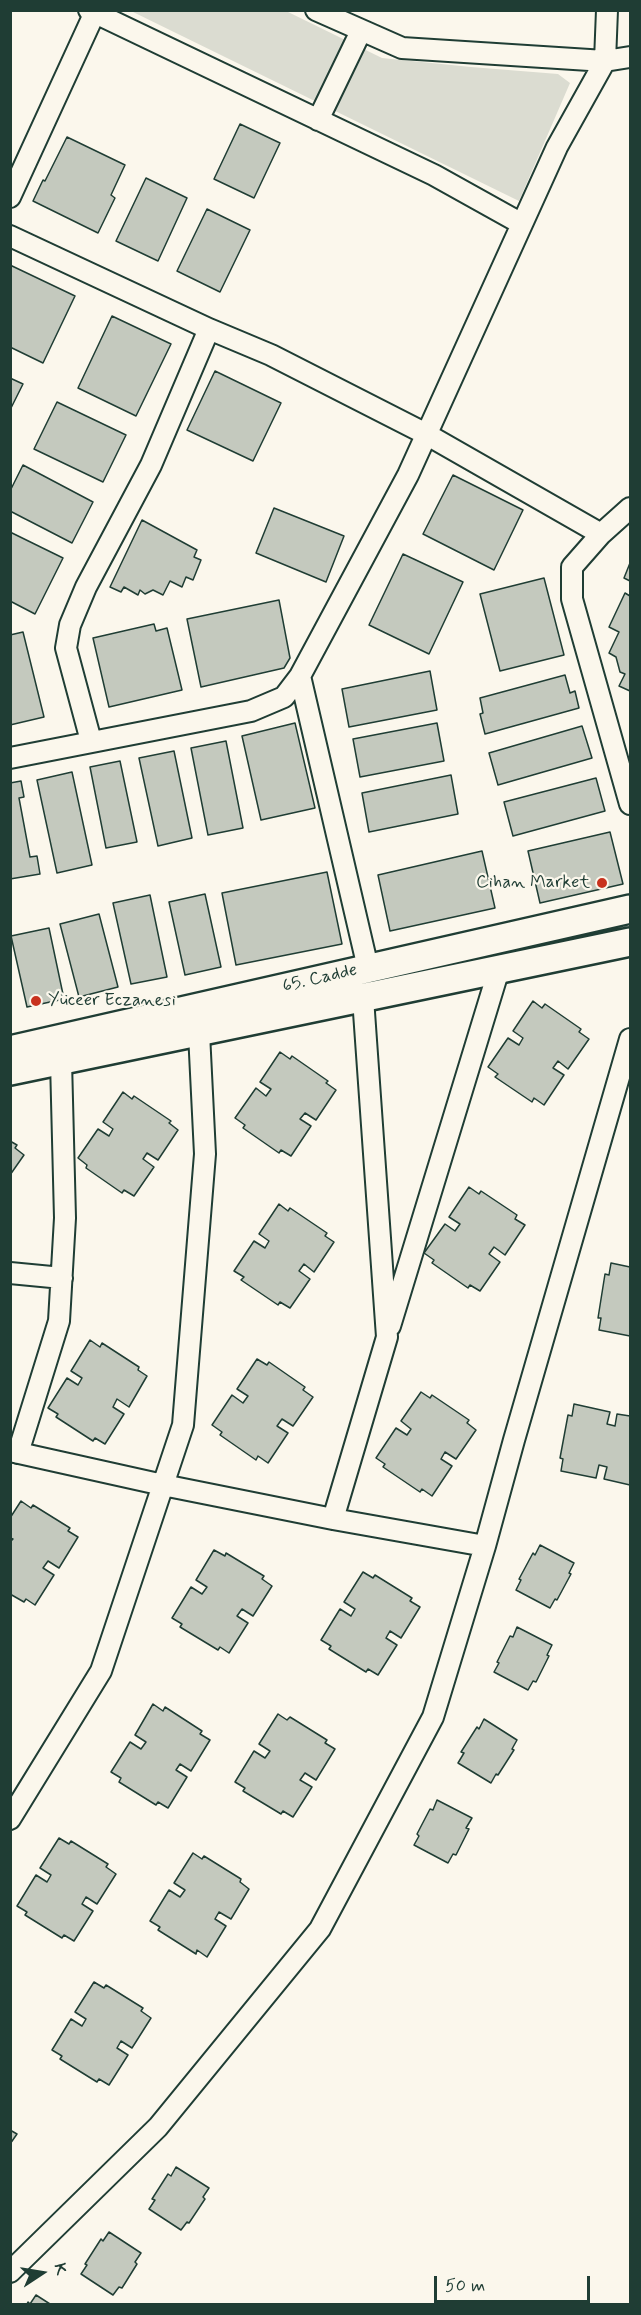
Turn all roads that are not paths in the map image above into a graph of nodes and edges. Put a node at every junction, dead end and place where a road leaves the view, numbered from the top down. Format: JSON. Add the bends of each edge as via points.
{"nodes":[{"id":1,"x":316,"y":10,"type":"edge"},
{"id":2,"x":607,"y":10,"type":"edge"},
{"id":3,"x":93,"y":11,"type":"edge"},
{"id":4,"x":361,"y":31,"type":"junction"},
{"id":5,"x":630,"y":57,"type":"edge"},
{"id":6,"x":604,"y":61,"type":"junction"},
{"id":7,"x":318,"y":120,"type":"junction"},
{"id":8,"x":10,"y":197,"type":"edge"},
{"id":9,"x":522,"y":224,"type":"junction"},
{"id":10,"x":10,"y":236,"type":"edge"},
{"id":11,"x":209,"y":329,"type":"junction"},
{"id":12,"x":426,"y":434,"type":"junction"},
{"id":13,"x":630,"y":508,"type":"edge"},
{"id":14,"x":601,"y":534,"type":"junction"},
{"id":15,"x":300,"y":676,"type":"junction"},
{"id":16,"x":91,"y":741,"type":"junction"},
{"id":17,"x":10,"y":758,"type":"edge"},
{"id":18,"x":629,"y":795,"type":"edge"},
{"id":19,"x":630,"y":909,"type":"edge"},
{"id":20,"x":630,"y":942,"type":"edge"},
{"id":21,"x":368,"y":968,"type":"junction"},
{"id":22,"x":499,"y":969,"type":"junction"},
{"id":23,"x":363,"y":998,"type":"junction"},
{"id":24,"x":199,"y":1032,"type":"junction"},
{"id":25,"x":630,"y":1039,"type":"edge"},
{"id":26,"x":10,"y":1050,"type":"edge"},
{"id":27,"x":61,"y":1061,"type":"junction"},
{"id":28,"x":10,"y":1071,"type":"edge"},
{"id":29,"x":10,"y":1273,"type":"edge"},
{"id":30,"x":62,"y":1278,"type":"junction"},
{"id":31,"x":387,"y":1337,"type":"junction"},
{"id":32,"x":14,"y":1452,"type":"edge"},
{"id":33,"x":163,"y":1485,"type":"junction"},
{"id":34,"x":333,"y":1519,"type":"junction"},
{"id":35,"x":485,"y":1545,"type":"junction"},
{"id":36,"x":10,"y":1819,"type":"edge"},
{"id":37,"x":10,"y":2272,"type":"edge"}],
"edges":[{"from":1,"to":4,"type":"street"},
{"from":2,"to":6,"type":"street"},
{"from":3,"to":7,"type":"street"},
{"from":3,"to":8,"type":"street"},
{"from":4,"to":6,"type":"street","via":[[402,48]]},
{"from":4,"to":7,"type":"street"},
{"from":5,"to":6,"type":"street"},
{"from":6,"to":9,"type":"street","via":[[557,147]]},
{"from":7,"to":9,"type":"street","via":[[434,175]]},
{"from":9,"to":12,"type":"street"},
{"from":10,"to":11,"type":"street"},
{"from":11,"to":12,"type":"street","via":[[271,355]]},
{"from":11,"to":16,"type":"street","via":[[151,465],[70,625],[66,648]]},
{"from":12,"to":14,"type":"street"},
{"from":12,"to":15,"type":"street"},
{"from":13,"to":14,"type":"street"},
{"from":14,"to":18,"type":"street","via":[[572,567],[572,599]]},
{"from":15,"to":16,"type":"street","via":[[284,697],[251,711]]},
{"from":15,"to":21,"type":"street"},
{"from":16,"to":17,"type":"street"},
{"from":19,"to":21,"type":"main road","name":"65. Cadde"},
{"from":20,"to":22,"type":"main road","name":"65. Cadde"},
{"from":21,"to":26,"type":"main road","name":"65. Cadde"},
{"from":22,"to":23,"type":"main road","name":"65. Cadde"},
{"from":22,"to":31,"type":"street"},
{"from":23,"to":24,"type":"main road","name":"65. Cadde"},
{"from":23,"to":31,"type":"street"},
{"from":24,"to":27,"type":"main road","name":"65. Cadde"},
{"from":24,"to":33,"type":"street","via":[[205,1154],[183,1425]]},
{"from":25,"to":35,"type":"street"},
{"from":27,"to":28,"type":"main road","name":"65. Cadde"},
{"from":27,"to":30,"type":"street","via":[[65,1218]]},
{"from":29,"to":30,"type":"street"},
{"from":30,"to":32,"type":"street","via":[[59,1321]]},
{"from":31,"to":34,"type":"street"},
{"from":32,"to":33,"type":"street"},
{"from":33,"to":34,"type":"street"},
{"from":33,"to":36,"type":"street","via":[[101,1671]]},
{"from":34,"to":35,"type":"street"},
{"from":35,"to":37,"type":"street","via":[[433,1717],[320,1929],[158,2127]]}]}
